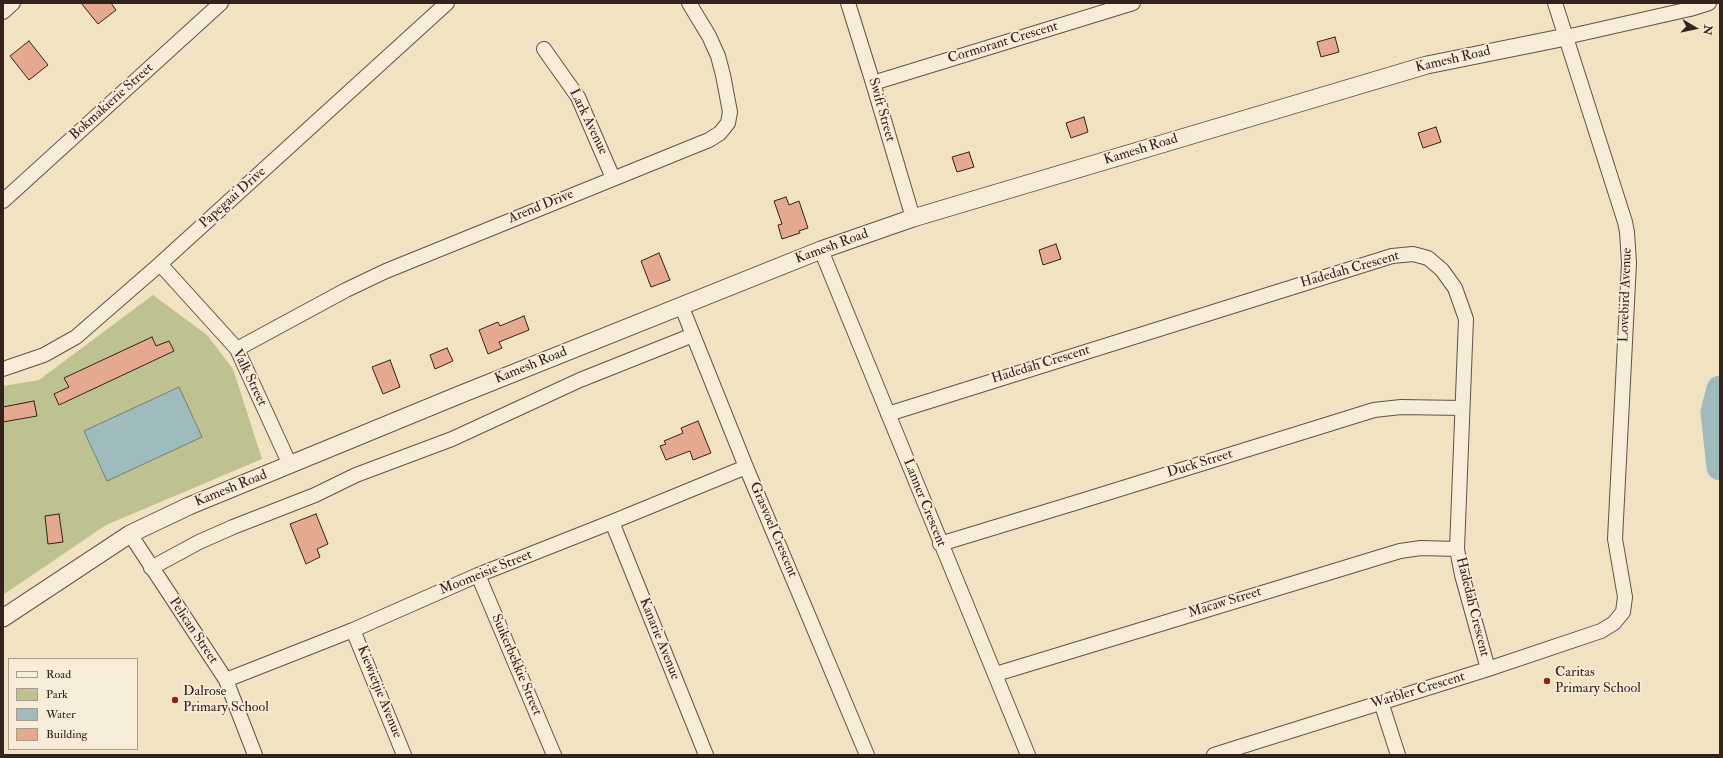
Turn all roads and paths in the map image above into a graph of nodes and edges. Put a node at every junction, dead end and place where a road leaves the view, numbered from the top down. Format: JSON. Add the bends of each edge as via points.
{"nodes":[{"id":1,"x":13,"y":3,"type":"edge"},
{"id":2,"x":221,"y":3,"type":"edge"},
{"id":3,"x":689,"y":3,"type":"edge"},
{"id":4,"x":848,"y":3,"type":"edge"},
{"id":5,"x":1133,"y":3,"type":"edge"},
{"id":6,"x":1555,"y":3,"type":"edge"},
{"id":7,"x":1709,"y":3,"type":"edge"},
{"id":8,"x":440,"y":5,"type":"edge"},
{"id":9,"x":3,"y":12,"type":"edge"},
{"id":10,"x":1566,"y":37,"type":"junction"},
{"id":11,"x":544,"y":49,"type":"dead end"},
{"id":12,"x":874,"y":83,"type":"junction"},
{"id":13,"x":614,"y":178,"type":"junction"},
{"id":14,"x":3,"y":200,"type":"edge"},
{"id":15,"x":913,"y":218,"type":"junction"},
{"id":16,"x":821,"y":250,"type":"junction"},
{"id":17,"x":160,"y":264,"type":"junction"},
{"id":18,"x":681,"y":305,"type":"junction"},
{"id":19,"x":693,"y":335,"type":"junction"},
{"id":20,"x":237,"y":349,"type":"junction"},
{"id":21,"x":3,"y":369,"type":"edge"},
{"id":22,"x":1462,"y":408,"type":"junction"},
{"id":23,"x":888,"y":414,"type":"junction"},
{"id":24,"x":290,"y":465,"type":"junction"},
{"id":25,"x":746,"y":467,"type":"junction"},
{"id":26,"x":612,"y":522,"type":"junction"},
{"id":27,"x":130,"y":534,"type":"junction"},
{"id":28,"x":940,"y":544,"type":"junction"},
{"id":29,"x":1457,"y":548,"type":"junction"},
{"id":30,"x":151,"y":568,"type":"junction"},
{"id":31,"x":478,"y":575,"type":"junction"},
{"id":32,"x":1625,"y":597,"type":"joint"},
{"id":33,"x":3,"y":618,"type":"edge"},
{"id":34,"x":353,"y":630,"type":"junction"},
{"id":35,"x":1488,"y":669,"type":"junction"},
{"id":36,"x":996,"y":674,"type":"junction"},
{"id":37,"x":226,"y":680,"type":"junction"},
{"id":38,"x":1381,"y":702,"type":"junction"},
{"id":39,"x":255,"y":755,"type":"edge"},
{"id":40,"x":404,"y":755,"type":"edge"},
{"id":41,"x":554,"y":755,"type":"edge"},
{"id":42,"x":706,"y":755,"type":"edge"},
{"id":43,"x":867,"y":755,"type":"edge"},
{"id":44,"x":1028,"y":755,"type":"edge"},
{"id":45,"x":1214,"y":755,"type":"edge"},
{"id":46,"x":1398,"y":755,"type":"edge"}],
"edges":[{"from":1,"to":9,"type":"street"},
{"from":2,"to":14,"type":"street","name":"Bokmakierie Street"},
{"from":3,"to":13,"type":"street","name":"Arend Drive","via":[[718,56],[728,96],[728,122],[720,133],[709,140]]},
{"from":4,"to":12,"type":"street","name":"Swift Street"},
{"from":5,"to":12,"type":"street","name":"Cormorant Crescent"},
{"from":6,"to":10,"type":"street","name":"Lovebird Avenue"},
{"from":7,"to":10,"type":"street","name":"Kamesh Road"},
{"from":8,"to":17,"type":"street","name":"Papegaai Drive"},
{"from":10,"to":15,"type":"street","name":"Kamesh Road","via":[[1427,65]]},
{"from":10,"to":32,"type":"street","name":"Lovebird Avenue","via":[[1626,222],[1629,250],[1615,539]]},
{"from":11,"to":13,"type":"street","name":"Lark Avenue","via":[[578,97]]},
{"from":12,"to":15,"type":"street","name":"Swift Street"},
{"from":13,"to":20,"type":"street","name":"Arend Drive","via":[[386,271]]},
{"from":15,"to":16,"type":"street","name":"Kamesh Road"},
{"from":16,"to":18,"type":"street","name":"Kamesh Road"},
{"from":16,"to":23,"type":"street","name":"Lanner Crescent"},
{"from":17,"to":20,"type":"street","name":"Valk Street"},
{"from":17,"to":21,"type":"street","name":"Papegaai Drive","via":[[76,336],[44,355]]},
{"from":18,"to":19,"type":"street","name":"Grasvoel Crescent"},
{"from":18,"to":24,"type":"street","name":"Kamesh Road"},
{"from":19,"to":25,"type":"street","name":"Grasvoel Crescent"},
{"from":19,"to":30,"type":"street","via":[[580,380],[452,439],[356,475],[315,495],[233,527]]},
{"from":20,"to":24,"type":"street","name":"Valk Street"},
{"from":22,"to":23,"type":"street","name":"Hadedah Crescent","via":[[1467,332],[1463,308],[1455,288],[1435,264],[1420,256],[1405,254]]},
{"from":22,"to":28,"type":"street","name":"Duck Street","via":[[1401,407],[1374,410]]},
{"from":22,"to":29,"type":"street","name":"Hadedah Crescent"},
{"from":23,"to":28,"type":"street","name":"Lanner Crescent"},
{"from":24,"to":27,"type":"street","name":"Kamesh Road"},
{"from":25,"to":26,"type":"street","name":"Moomeisie Street"},
{"from":25,"to":43,"type":"street","name":"Grasvoel Crescent"},
{"from":26,"to":31,"type":"street","name":"Moomeisie Street"},
{"from":26,"to":42,"type":"street","name":"Kanarie Avenue"},
{"from":27,"to":30,"type":"street","name":"Pelican Street"},
{"from":27,"to":33,"type":"street","name":"Kamesh Road"},
{"from":28,"to":36,"type":"street","name":"Lanner Crescent"},
{"from":29,"to":35,"type":"street","name":"Hadedah Crescent"},
{"from":29,"to":36,"type":"street","name":"Macaw Street","via":[[1400,551]]},
{"from":30,"to":37,"type":"street","name":"Pelican Street"},
{"from":31,"to":34,"type":"street","name":"Moomeisie Street"},
{"from":31,"to":41,"type":"street","name":"Suikerbekkie Street"},
{"from":32,"to":35,"type":"street","name":"Warbler Crescent","via":[[1623,612],[1608,628]]},
{"from":34,"to":37,"type":"street","name":"Moomeisie Street"},
{"from":34,"to":40,"type":"street","name":"Kiewietjie Avenue"},
{"from":35,"to":38,"type":"street","name":"Warbler Crescent"},
{"from":36,"to":44,"type":"street","name":"Lanner Crescent"},
{"from":37,"to":39,"type":"street","name":"Pelican Street"},
{"from":38,"to":45,"type":"street","name":"Warbler Crescent"},
{"from":38,"to":46,"type":"street"}]}
